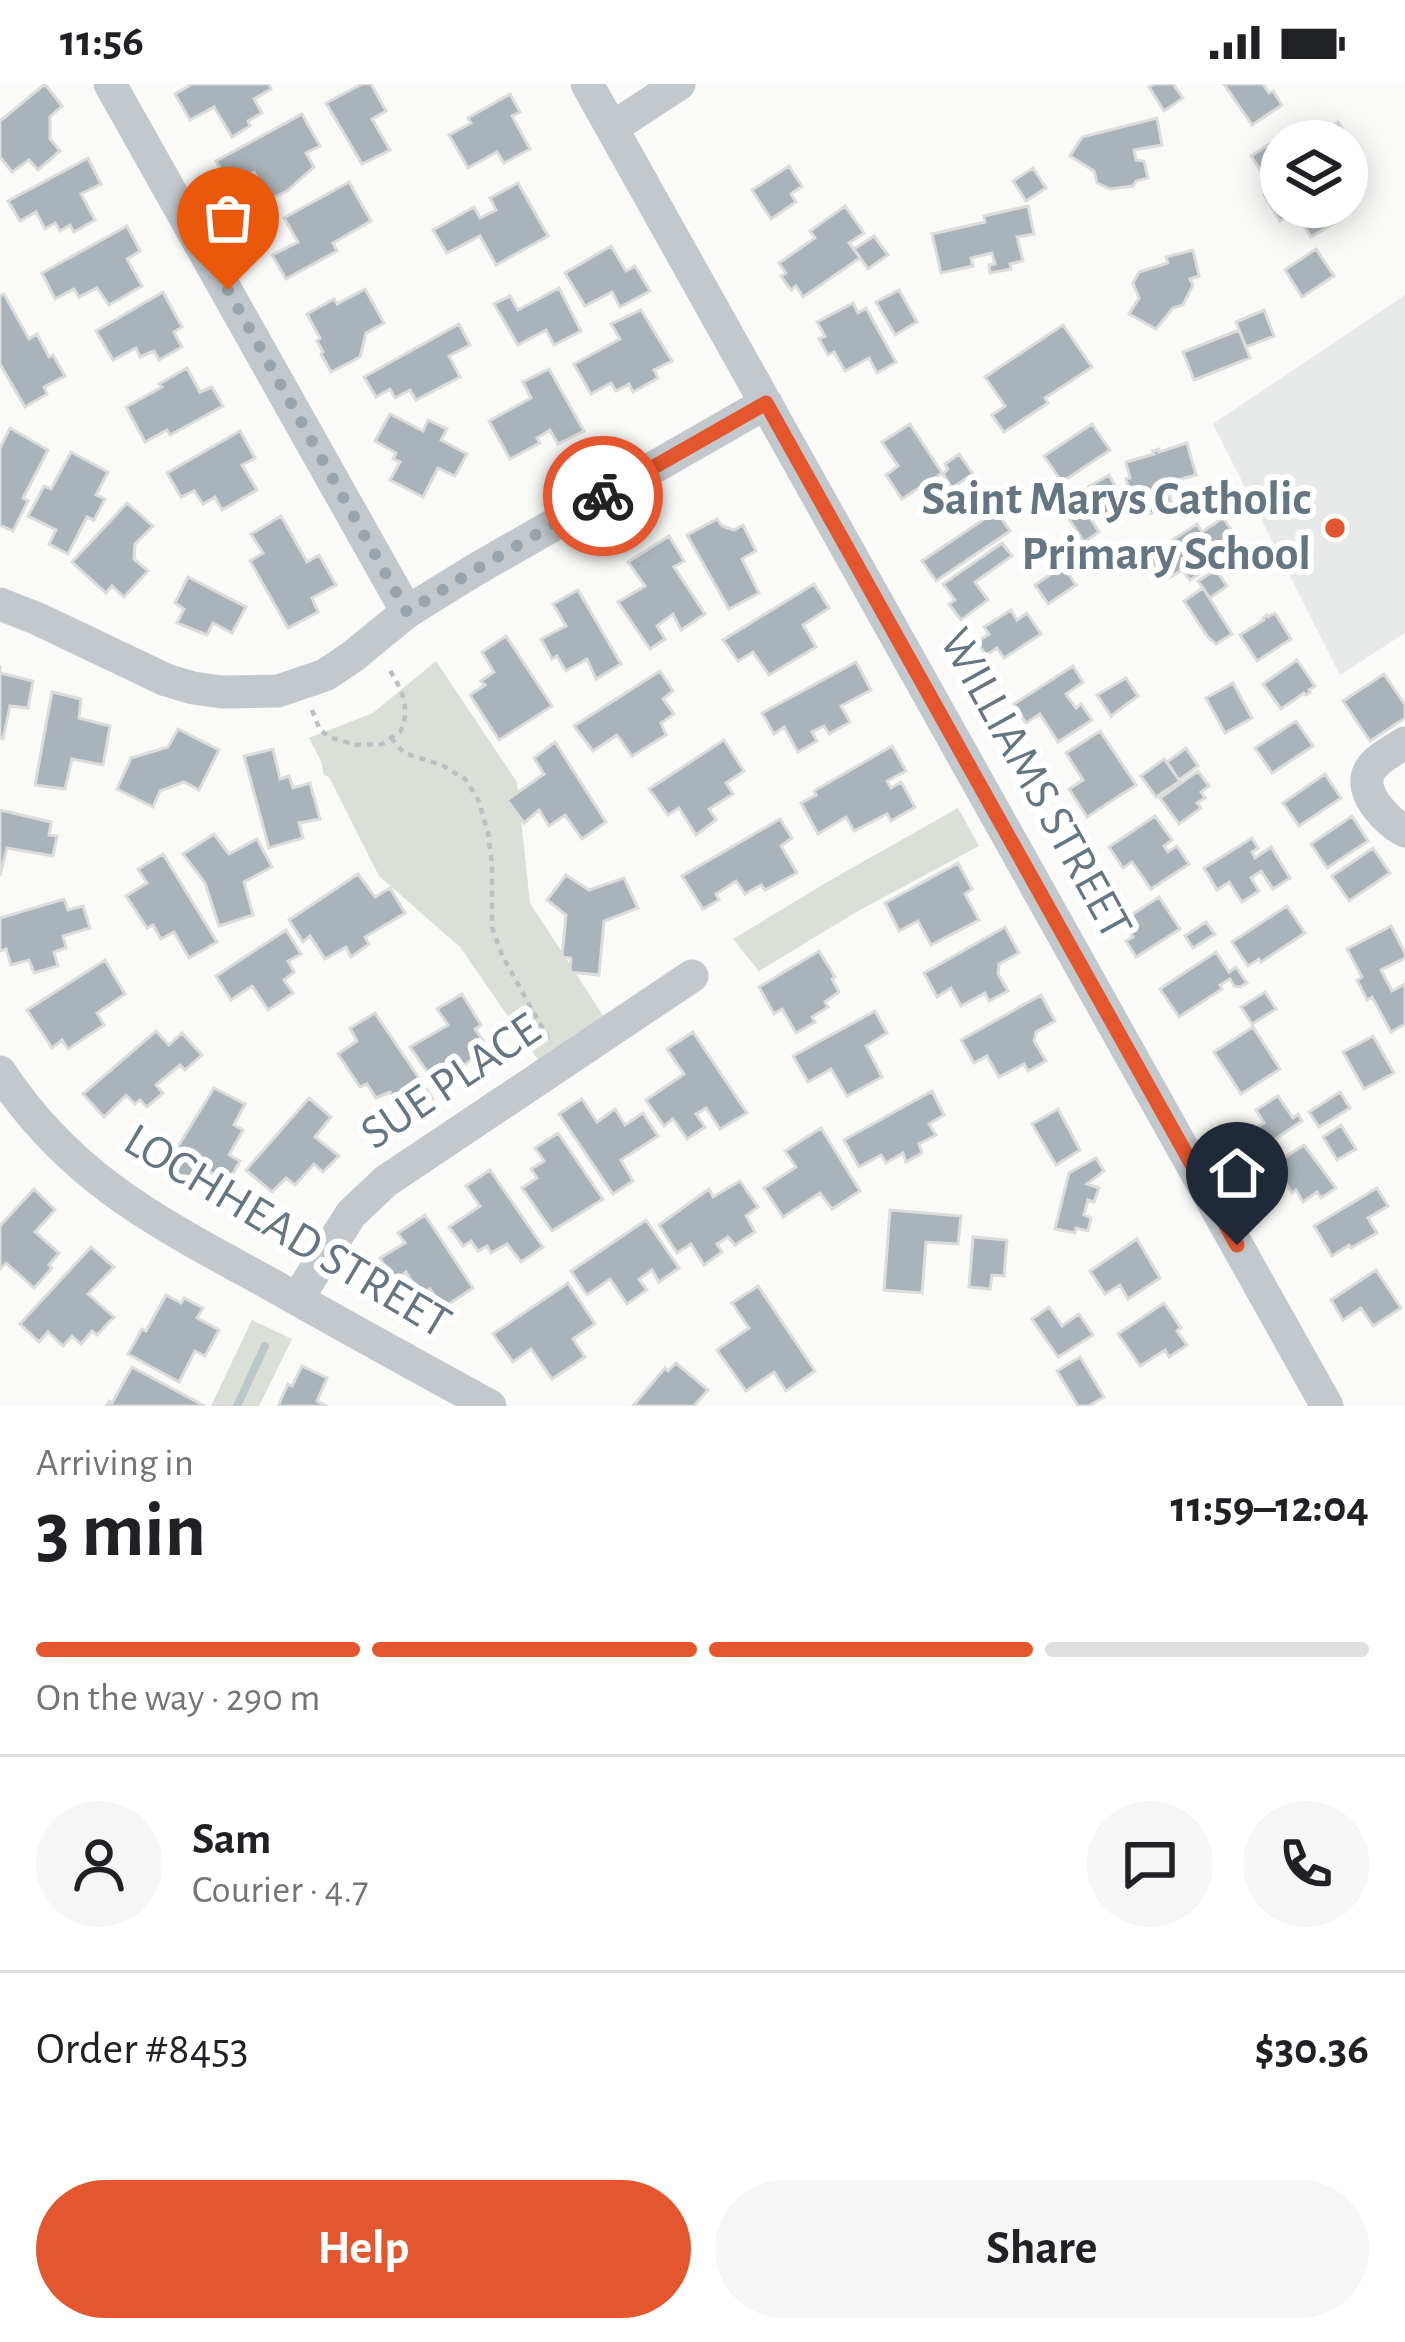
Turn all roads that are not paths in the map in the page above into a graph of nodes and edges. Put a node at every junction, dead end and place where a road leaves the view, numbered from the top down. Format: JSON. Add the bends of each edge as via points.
{"nodes":[{"id":1,"x":110,"y":84,"type":"edge"},
{"id":2,"x":587,"y":84,"type":"edge"},
{"id":3,"x":679,"y":84,"type":"edge"},
{"id":4,"x":611,"y":128,"type":"junction"},
{"id":5,"x":766,"y":403,"type":"junction"},
{"id":6,"x":0,"y":604,"type":"edge"},
{"id":7,"x":407,"y":612,"type":"junction"},
{"id":8,"x":1405,"y":743,"type":"edge"},
{"id":9,"x":1405,"y":831,"type":"edge"},
{"id":10,"x":692,"y":976,"type":"dead end"},
{"id":11,"x":0,"y":1072,"type":"edge"},
{"id":12,"x":297,"y":1299,"type":"junction"},
{"id":13,"x":490,"y":1406,"type":"edge"},
{"id":14,"x":1327,"y":1406,"type":"edge"}],
"edges":[{"from":1,"to":7,"type":"street"},
{"from":2,"to":4,"type":"street","name":"WILLIAMS STREET"},
{"from":3,"to":4,"type":"street"},
{"from":4,"to":5,"type":"street","name":"WILLIAMS STREET"},
{"from":5,"to":7,"type":"street"},
{"from":5,"to":14,"type":"street","name":"WILLIAMS STREET"},
{"from":6,"to":7,"type":"street","via":[[166,680],[253,693],[325,675]]},
{"from":8,"to":9,"type":"street","via":[[1374,764],[1367,789]]},
{"from":10,"to":12,"type":"street","name":"SUE PLACE","via":[[386,1181],[351,1214]]},
{"from":11,"to":12,"type":"street","name":"LOCHHEAD STREET","via":[[36,1122],[117,1195]]},
{"from":12,"to":13,"type":"street","name":"LOCHHEAD STREET"}]}
